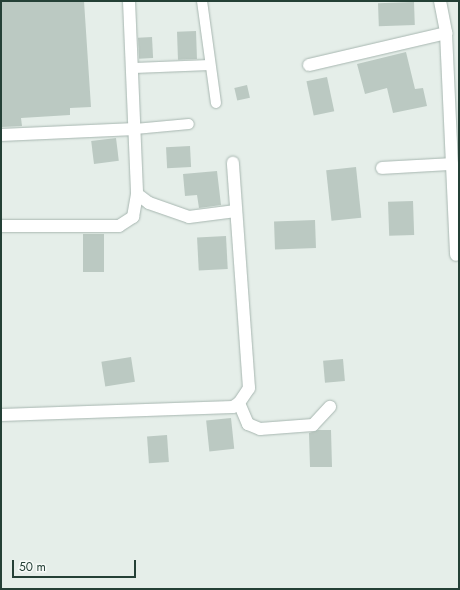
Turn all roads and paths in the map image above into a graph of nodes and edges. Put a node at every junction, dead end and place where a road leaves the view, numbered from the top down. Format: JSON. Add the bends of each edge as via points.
{"nodes":[{"id":1,"x":129,"y":1,"type":"edge"},
{"id":2,"x":202,"y":1,"type":"edge"},
{"id":3,"x":440,"y":1,"type":"edge"},
{"id":4,"x":446,"y":33,"type":"junction"},
{"id":5,"x":210,"y":65,"type":"junction"},
{"id":6,"x":309,"y":65,"type":"dead end"},
{"id":7,"x":134,"y":68,"type":"junction"},
{"id":8,"x":216,"y":103,"type":"dead end"},
{"id":9,"x":189,"y":124,"type":"dead end"},
{"id":10,"x":135,"y":130,"type":"junction"},
{"id":11,"x":1,"y":135,"type":"edge"},
{"id":12,"x":233,"y":163,"type":"dead end"},
{"id":13,"x":452,"y":164,"type":"junction"},
{"id":14,"x":382,"y":168,"type":"dead end"},
{"id":15,"x":137,"y":194,"type":"junction"},
{"id":16,"x":236,"y":211,"type":"junction"},
{"id":17,"x":1,"y":226,"type":"edge"},
{"id":18,"x":456,"y":255,"type":"dead end"},
{"id":19,"x":239,"y":403,"type":"junction"},
{"id":20,"x":330,"y":407,"type":"dead end"},
{"id":21,"x":1,"y":415,"type":"edge"}],
"edges":[{"from":1,"to":7,"type":"street"},
{"from":2,"to":5,"type":"lane"},
{"from":3,"to":4,"type":"street"},
{"from":4,"to":6,"type":"street"},
{"from":4,"to":13,"type":"street"},
{"from":5,"to":7,"type":"lane"},
{"from":5,"to":8,"type":"lane"},
{"from":7,"to":10,"type":"street"},
{"from":9,"to":10,"type":"lane"},
{"from":10,"to":11,"type":"street"},
{"from":10,"to":15,"type":"street"},
{"from":12,"to":16,"type":"street"},
{"from":13,"to":14,"type":"street"},
{"from":13,"to":18,"type":"street"},
{"from":15,"to":16,"type":"street","via":[[149,203],[189,217]]},
{"from":15,"to":17,"type":"street","via":[[133,218],[119,226]]},
{"from":16,"to":19,"type":"street","via":[[249,388]]},
{"from":19,"to":20,"type":"street","via":[[248,424],[260,429],[313,425]]},
{"from":19,"to":21,"type":"street","via":[[225,408]]}]}
